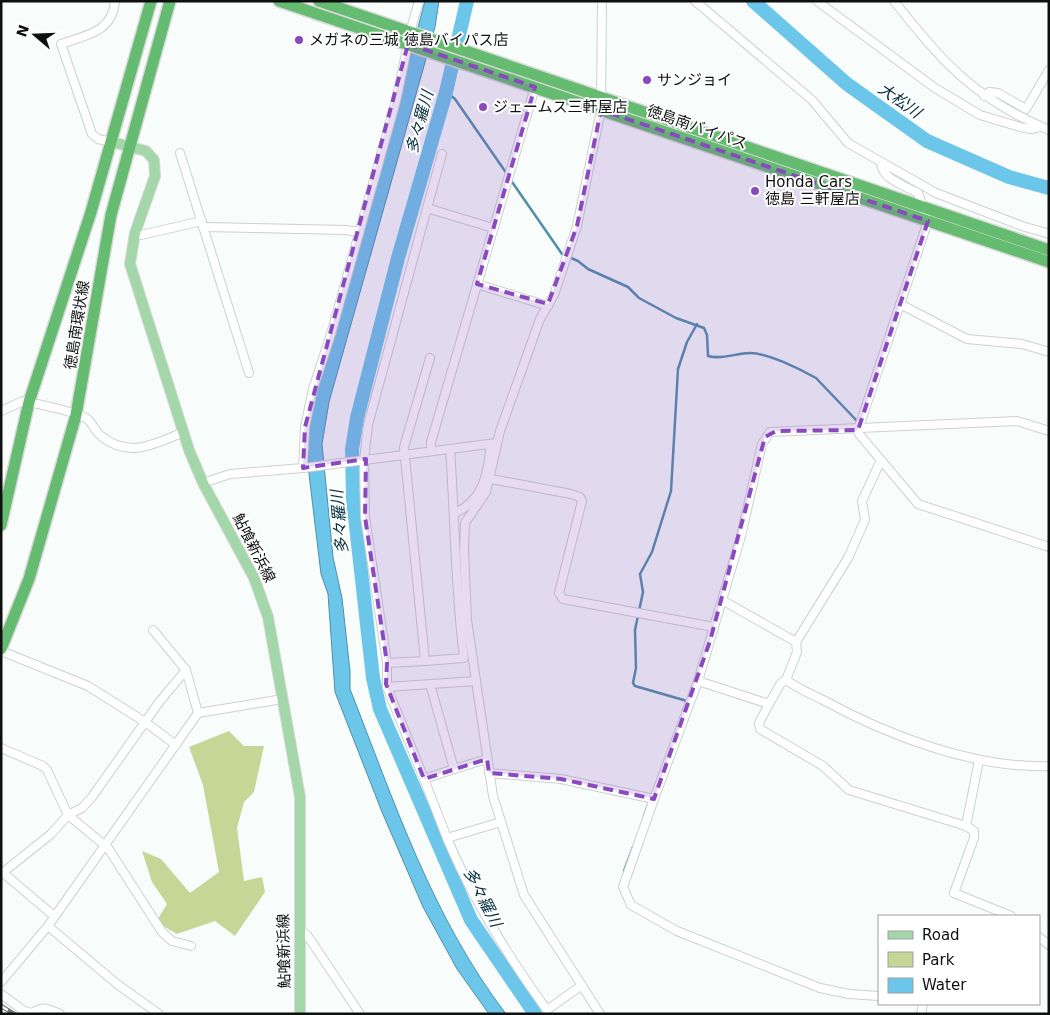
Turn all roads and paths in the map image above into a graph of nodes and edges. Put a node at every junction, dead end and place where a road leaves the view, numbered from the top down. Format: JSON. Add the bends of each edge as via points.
{"nodes":[{"id":1,"x":115,"y":1,"type":"edge"},
{"id":2,"x":151,"y":1,"type":"edge"},
{"id":3,"x":170,"y":1,"type":"edge"},
{"id":4,"x":279,"y":1,"type":"edge"},
{"id":5,"x":319,"y":1,"type":"edge"},
{"id":6,"x":420,"y":1,"type":"edge"},
{"id":7,"x":602,"y":1,"type":"edge"},
{"id":8,"x":694,"y":1,"type":"edge"},
{"id":9,"x":818,"y":1,"type":"edge"},
{"id":10,"x":894,"y":1,"type":"edge"},
{"id":11,"x":411,"y":39,"type":"junction"},
{"id":12,"x":469,"y":58,"type":"junction"},
{"id":13,"x":1049,"y":70,"type":"edge"},
{"id":14,"x":535,"y":87,"type":"junction"},
{"id":15,"x":984,"y":96,"type":"junction"},
{"id":16,"x":601,"y":104,"type":"junction"},
{"id":17,"x":1040,"y":127,"type":"junction"},
{"id":18,"x":1049,"y":130,"type":"edge"},
{"id":19,"x":112,"y":142,"type":"junction"},
{"id":20,"x":130,"y":146,"type":"junction"},
{"id":21,"x":180,"y":153,"type":"dead end"},
{"id":22,"x":442,"y":154,"type":"dead end"},
{"id":23,"x":881,"y":163,"type":"junction"},
{"id":24,"x":922,"y":207,"type":"junction"},
{"id":25,"x":427,"y":208,"type":"junction"},
{"id":26,"x":928,"y":221,"type":"junction"},
{"id":27,"x":202,"y":224,"type":"junction"},
{"id":28,"x":493,"y":228,"type":"junction"},
{"id":29,"x":359,"y":232,"type":"junction"},
{"id":30,"x":135,"y":233,"type":"junction"},
{"id":31,"x":1049,"y":234,"type":"edge"},
{"id":32,"x":1049,"y":250,"type":"edge"},
{"id":33,"x":1049,"y":262,"type":"edge"},
{"id":34,"x":478,"y":284,"type":"junction"},
{"id":35,"x":900,"y":304,"type":"junction"},
{"id":36,"x":548,"y":306,"type":"junction"},
{"id":37,"x":1049,"y":352,"type":"edge"},
{"id":38,"x":430,"y":358,"type":"dead end"},
{"id":39,"x":249,"y":373,"type":"dead end"},
{"id":40,"x":29,"y":402,"type":"junction"},
{"id":41,"x":1,"y":411,"type":"edge"},
{"id":42,"x":76,"y":415,"type":"junction"},
{"id":43,"x":858,"y":430,"type":"junction"},
{"id":44,"x":1049,"y":431,"type":"edge"},
{"id":45,"x":184,"y":432,"type":"junction"},
{"id":46,"x":494,"y":444,"type":"junction"},
{"id":47,"x":450,"y":449,"type":"junction"},
{"id":48,"x":431,"y":451,"type":"junction"},
{"id":49,"x":405,"y":455,"type":"junction"},
{"id":50,"x":362,"y":460,"type":"junction"},
{"id":51,"x":881,"y":460,"type":"junction"},
{"id":52,"x":305,"y":467,"type":"junction"},
{"id":53,"x":491,"y":479,"type":"junction"},
{"id":54,"x":203,"y":484,"type":"junction"},
{"id":55,"x":455,"y":512,"type":"junction"},
{"id":56,"x":1,"y":525,"type":"edge"},
{"id":57,"x":1049,"y":547,"type":"edge"},
{"id":58,"x":722,"y":600,"type":"junction"},
{"id":59,"x":714,"y":627,"type":"junction"},
{"id":60,"x":152,"y":630,"type":"dead end"},
{"id":61,"x":796,"y":642,"type":"junction"},
{"id":62,"x":1,"y":650,"type":"edge"},
{"id":63,"x":425,"y":661,"type":"junction"},
{"id":64,"x":386,"y":663,"type":"junction"},
{"id":65,"x":186,"y":670,"type":"junction"},
{"id":66,"x":786,"y":680,"type":"junction"},
{"id":67,"x":476,"y":681,"type":"junction"},
{"id":68,"x":698,"y":681,"type":"junction"},
{"id":69,"x":430,"y":684,"type":"junction"},
{"id":70,"x":387,"y":687,"type":"junction"},
{"id":71,"x":283,"y":699,"type":"junction"},
{"id":72,"x":769,"y":704,"type":"junction"},
{"id":73,"x":198,"y":713,"type":"junction"},
{"id":74,"x":145,"y":722,"type":"junction"},
{"id":75,"x":176,"y":745,"type":"junction"},
{"id":76,"x":1,"y":748,"type":"edge"},
{"id":77,"x":487,"y":759,"type":"junction"},
{"id":78,"x":979,"y":760,"type":"junction"},
{"id":79,"x":1049,"y":766,"type":"edge"},
{"id":80,"x":454,"y":769,"type":"junction"},
{"id":81,"x":490,"y":773,"type":"junction"},
{"id":82,"x":424,"y":779,"type":"junction"},
{"id":83,"x":654,"y":799,"type":"junction"},
{"id":84,"x":68,"y":815,"type":"junction"},
{"id":85,"x":501,"y":822,"type":"junction"},
{"id":86,"x":966,"y":826,"type":"junction"},
{"id":87,"x":447,"y":838,"type":"junction"},
{"id":88,"x":106,"y":846,"type":"junction"},
{"id":89,"x":2,"y":873,"type":"edge"},
{"id":90,"x":1009,"y":915,"type":"edge"},
{"id":91,"x":54,"y":916,"type":"junction"},
{"id":92,"x":48,"y":926,"type":"junction"},
{"id":93,"x":298,"y":930,"type":"junction"},
{"id":94,"x":191,"y":946,"type":"dead end"},
{"id":95,"x":1,"y":982,"type":"edge"},
{"id":96,"x":582,"y":985,"type":"junction"},
{"id":97,"x":1,"y":994,"type":"edge"},
{"id":98,"x":878,"y":996,"type":"edge"},
{"id":99,"x":548,"y":1012,"type":"edge"},
{"id":100,"x":60,"y":1014,"type":"edge"},
{"id":101,"x":159,"y":1014,"type":"edge"},
{"id":102,"x":300,"y":1014,"type":"edge"},
{"id":103,"x":360,"y":1014,"type":"edge"},
{"id":104,"x":600,"y":1014,"type":"edge"}],
"edges":[{"from":1,"to":19,"type":"street","via":[[114,14],[100,31],[61,44],[92,134]]},
{"from":2,"to":19,"type":"highway","name":"徳島南環状線"},
{"from":3,"to":20,"type":"highway","name":"徳島南環状線"},
{"from":4,"to":11,"type":"highway","name":"徳島南バイパス"},
{"from":5,"to":11,"type":"highway","name":"徳島南バイパス"},
{"from":6,"to":11,"type":"street"},
{"from":7,"to":16,"type":"street"},
{"from":8,"to":23,"type":"street","via":[[806,95],[848,143]]},
{"from":9,"to":17,"type":"street","via":[[935,88],[980,115],[1024,128]]},
{"from":10,"to":15,"type":"street","via":[[960,78]]},
{"from":11,"to":12,"type":"highway","name":"徳島南バイパス"},
{"from":11,"to":29,"type":"street"},
{"from":12,"to":14,"type":"highway","name":"徳島南バイパス"},
{"from":12,"to":16,"type":"highway","name":"徳島南バイパス"},
{"from":13,"to":15,"type":"street","via":[[1026,109],[998,93],[989,92]]},
{"from":14,"to":16,"type":"highway","name":"徳島南バイパス"},
{"from":14,"to":28,"type":"street"},
{"from":15,"to":17,"type":"street"},
{"from":16,"to":24,"type":"highway","name":"徳島南バイパス"},
{"from":16,"to":26,"type":"highway","name":"徳島南バイパス"},
{"from":16,"to":36,"type":"street","via":[[570,252]]},
{"from":17,"to":18,"type":"street"},
{"from":19,"to":20,"type":"main road","name":"鮎喰新浜線"},
{"from":19,"to":40,"type":"highway","name":"徳島南環状線"},
{"from":20,"to":30,"type":"main road","name":"鮎喰新浜線","via":[[146,152],[156,166]]},
{"from":20,"to":42,"type":"highway","name":"徳島南環状線","via":[[101,261]]},
{"from":21,"to":27,"type":"street"},
{"from":22,"to":25,"type":"street"},
{"from":23,"to":24,"type":"street","via":[[885,175],[918,193]]},
{"from":23,"to":31,"type":"street","via":[[959,203]]},
{"from":24,"to":26,"type":"street"},
{"from":24,"to":32,"type":"highway","name":"徳島南バイパス"},
{"from":25,"to":28,"type":"street"},
{"from":25,"to":50,"type":"street","via":[[374,396]]},
{"from":26,"to":33,"type":"highway","name":"徳島南バイパス"},
{"from":26,"to":35,"type":"street"},
{"from":27,"to":29,"type":"street"},
{"from":27,"to":30,"type":"street","via":[[141,235]]},
{"from":27,"to":39,"type":"street"},
{"from":28,"to":34,"type":"street"},
{"from":29,"to":52,"type":"street","via":[[311,396],[305,427]]},
{"from":30,"to":45,"type":"main road","name":"鮎喰新浜線","via":[[130,264]]},
{"from":34,"to":36,"type":"street"},
{"from":34,"to":48,"type":"street"},
{"from":35,"to":37,"type":"street","via":[[967,340],[1022,344]]},
{"from":35,"to":43,"type":"street"},
{"from":36,"to":46,"type":"street"},
{"from":38,"to":49,"type":"street","via":[[404,447]]},
{"from":40,"to":41,"type":"street","via":[[16,403]]},
{"from":40,"to":42,"type":"street"},
{"from":40,"to":56,"type":"highway","name":"徳島南環状線"},
{"from":42,"to":45,"type":"street","via":[[87,419],[111,442],[130,449],[140,449]]},
{"from":42,"to":62,"type":"highway","name":"徳島南環状線","via":[[29,579]]},
{"from":43,"to":44,"type":"street","via":[[1017,421]]},
{"from":43,"to":51,"type":"street"},
{"from":43,"to":58,"type":"street","via":[[776,431],[765,437]]},
{"from":45,"to":54,"type":"main road","name":"鮎喰新浜線"},
{"from":46,"to":47,"type":"street"},
{"from":46,"to":53,"type":"street"},
{"from":46,"to":55,"type":"street","via":[[481,493]]},
{"from":47,"to":48,"type":"street"},
{"from":47,"to":55,"type":"street"},
{"from":48,"to":49,"type":"street"},
{"from":49,"to":50,"type":"street"},
{"from":49,"to":63,"type":"street"},
{"from":50,"to":52,"type":"street"},
{"from":50,"to":64,"type":"street","via":[[365,517]]},
{"from":51,"to":57,"type":"street","via":[[918,504]]},
{"from":51,"to":61,"type":"street","via":[[862,501],[865,520],[848,558]]},
{"from":52,"to":54,"type":"street","via":[[230,474]]},
{"from":53,"to":59,"type":"street","via":[[580,497],[582,501],[559,593],[563,599]]},
{"from":53,"to":67,"type":"street","via":[[484,499],[469,516],[464,530],[467,620]]},
{"from":54,"to":71,"type":"main road","name":"鮎喰新浜線","via":[[261,596]]},
{"from":55,"to":63,"type":"street","via":[[456,591],[464,658]]},
{"from":58,"to":59,"type":"street"},
{"from":58,"to":61,"type":"street"},
{"from":59,"to":68,"type":"street"},
{"from":60,"to":65,"type":"street"},
{"from":61,"to":66,"type":"street","via":[[797,652]]},
{"from":62,"to":74,"type":"street","via":[[88,686]]},
{"from":63,"to":64,"type":"street"},
{"from":64,"to":70,"type":"street"},
{"from":65,"to":73,"type":"street"},
{"from":65,"to":74,"type":"street"},
{"from":66,"to":72,"type":"street"},
{"from":66,"to":78,"type":"street","via":[[902,738]]},
{"from":67,"to":69,"type":"street"},
{"from":67,"to":77,"type":"street"},
{"from":68,"to":72,"type":"street"},
{"from":68,"to":83,"type":"street"},
{"from":69,"to":70,"type":"street"},
{"from":69,"to":80,"type":"street"},
{"from":70,"to":82,"type":"street"},
{"from":71,"to":73,"type":"street"},
{"from":71,"to":93,"type":"main road","name":"鮎喰新浜線","via":[[300,796]]},
{"from":72,"to":86,"type":"street","via":[[759,723],[760,729],[824,766],[849,790]]},
{"from":73,"to":75,"type":"street"},
{"from":74,"to":75,"type":"street"},
{"from":74,"to":84,"type":"street","via":[[92,797],[82,808]]},
{"from":75,"to":88,"type":"street"},
{"from":76,"to":84,"type":"street","via":[[43,766]]},
{"from":77,"to":80,"type":"street"},
{"from":77,"to":81,"type":"street"},
{"from":78,"to":79,"type":"street"},
{"from":78,"to":86,"type":"street"},
{"from":80,"to":82,"type":"street"},
{"from":81,"to":83,"type":"street","via":[[561,779]]},
{"from":81,"to":85,"type":"street"},
{"from":82,"to":87,"type":"street"},
{"from":83,"to":98,"type":"street","via":[[624,881],[624,892],[630,905],[677,931],[820,988]]},
{"from":84,"to":88,"type":"street"},
{"from":84,"to":89,"type":"street","via":[[51,834]]},
{"from":85,"to":87,"type":"street"},
{"from":85,"to":96,"type":"street","via":[[524,895]]},
{"from":86,"to":90,"type":"street","via":[[974,831],[974,838],[954,893]]},
{"from":87,"to":99,"type":"street","via":[[482,912],[508,956]]},
{"from":88,"to":91,"type":"street"},
{"from":88,"to":94,"type":"street","via":[[162,932],[172,941]]},
{"from":89,"to":91,"type":"street"},
{"from":91,"to":92,"type":"street"},
{"from":92,"to":95,"type":"street"},
{"from":92,"to":101,"type":"street","via":[[117,984]]},
{"from":93,"to":102,"type":"main road","name":"鮎喰新浜線"},
{"from":93,"to":103,"type":"street","via":[[307,935]]},
{"from":96,"to":99,"type":"street"},
{"from":96,"to":104,"type":"street"},
{"from":97,"to":100,"type":"street","via":[[24,1011],[32,1013],[45,1007]]}]}
